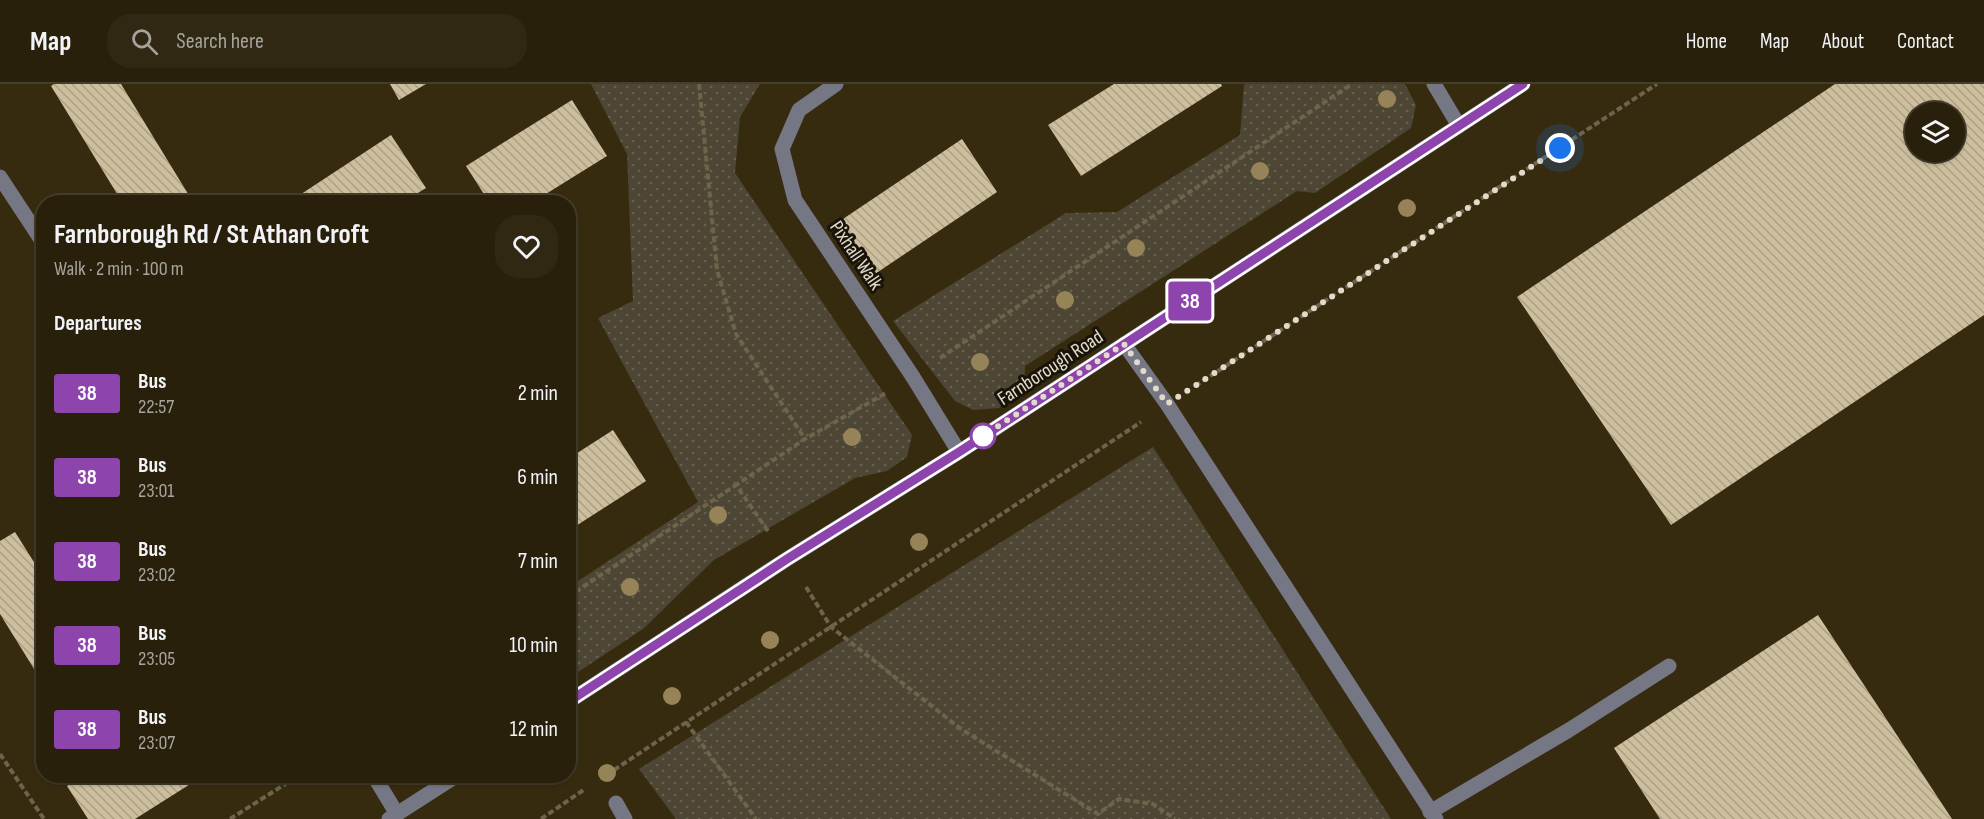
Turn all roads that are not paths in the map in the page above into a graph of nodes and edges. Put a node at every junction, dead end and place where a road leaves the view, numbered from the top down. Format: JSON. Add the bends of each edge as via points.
{"nodes":[{"id":1,"x":836,"y":84,"type":"edge"},
{"id":2,"x":1434,"y":84,"type":"edge"},
{"id":3,"x":1523,"y":84,"type":"edge"},
{"id":4,"x":1459,"y":126,"type":"junction"},
{"id":5,"x":0,"y":177,"type":"edge"},
{"id":6,"x":36,"y":232,"type":"edge"},
{"id":7,"x":1124,"y":344,"type":"junction"},
{"id":8,"x":959,"y":452,"type":"junction"},
{"id":9,"x":1669,"y":666,"type":"dead end"},
{"id":10,"x":576,"y":697,"type":"edge"},
{"id":11,"x":377,"y":783,"type":"edge"},
{"id":12,"x":445,"y":783,"type":"edge"},
{"id":13,"x":616,"y":803,"type":"dead end"},
{"id":14,"x":1433,"y":815,"type":"edge"},
{"id":15,"x":393,"y":817,"type":"edge"},
{"id":16,"x":625,"y":819,"type":"edge"}],
"edges":[{"from":1,"to":8,"type":"street","name":"Pixhall Walk","via":[[799,110],[782,149],[795,200]]},
{"from":2,"to":4,"type":"street"},
{"from":3,"to":4,"type":"street","name":"Farnborough Road"},
{"from":4,"to":7,"type":"street","name":"Farnborough Road"},
{"from":5,"to":6,"type":"street"},
{"from":7,"to":8,"type":"street","name":"Farnborough Road"},
{"from":7,"to":14,"type":"street","via":[[1167,404]]},
{"from":8,"to":10,"type":"street","name":"Farnborough Road"},
{"from":9,"to":14,"type":"street"},
{"from":11,"to":15,"type":"street"},
{"from":12,"to":15,"type":"street"},
{"from":13,"to":16,"type":"street"}]}
